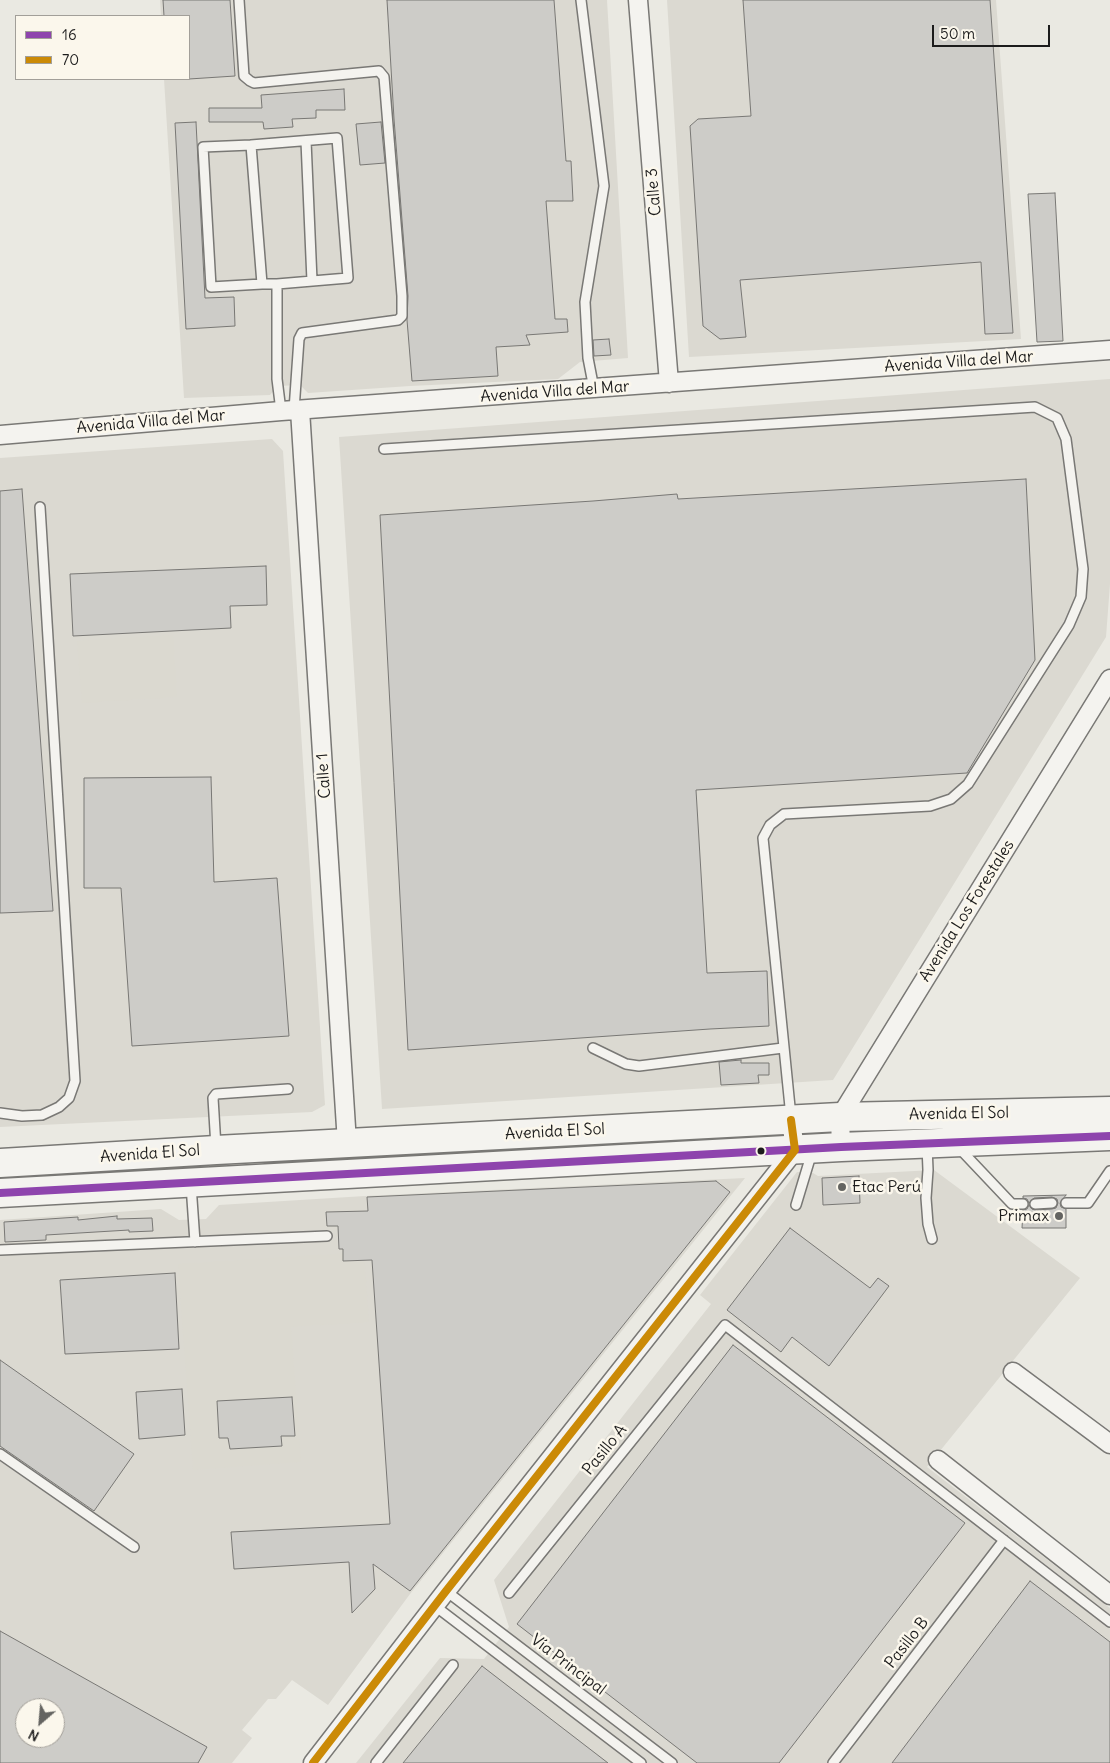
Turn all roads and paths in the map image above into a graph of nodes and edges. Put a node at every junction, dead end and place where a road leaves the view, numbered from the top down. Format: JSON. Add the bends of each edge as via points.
{"nodes":[{"id":1,"x":239,"y":0,"type":"edge"},
{"id":2,"x":582,"y":0,"type":"edge"},
{"id":3,"x":638,"y":0,"type":"edge"},
{"id":4,"x":306,"y":141,"type":"junction"},
{"id":5,"x":251,"y":145,"type":"junction"},
{"id":6,"x":312,"y":281,"type":"junction"},
{"id":7,"x":262,"y":284,"type":"junction"},
{"id":8,"x":277,"y":284,"type":"junction"},
{"id":9,"x":1110,"y":350,"type":"edge"},
{"id":10,"x":669,"y":383,"type":"junction"},
{"id":11,"x":594,"y":389,"type":"junction"},
{"id":12,"x":292,"y":411,"type":"junction"},
{"id":13,"x":0,"y":435,"type":"edge"},
{"id":14,"x":384,"y":449,"type":"dead end"},
{"id":15,"x":40,"y":507,"type":"dead end"},
{"id":16,"x":1110,"y":679,"type":"edge"},
{"id":17,"x":593,"y":1048,"type":"dead end"},
{"id":18,"x":783,"y":1048,"type":"junction"},
{"id":19,"x":288,"y":1089,"type":"dead end"},
{"id":20,"x":1110,"y":1111,"type":"edge"},
{"id":21,"x":0,"y":1113,"type":"edge"},
{"id":22,"x":840,"y":1117,"type":"junction"},
{"id":23,"x":792,"y":1120,"type":"junction"},
{"id":24,"x":1110,"y":1136,"type":"edge"},
{"id":25,"x":954,"y":1142,"type":"junction"},
{"id":26,"x":348,"y":1143,"type":"junction"},
{"id":27,"x":926,"y":1143,"type":"junction"},
{"id":28,"x":841,"y":1147,"type":"junction"},
{"id":29,"x":216,"y":1150,"type":"junction"},
{"id":30,"x":804,"y":1150,"type":"junction"},
{"id":31,"x":0,"y":1163,"type":"edge"},
{"id":32,"x":1110,"y":1171,"type":"edge"},
{"id":33,"x":191,"y":1182,"type":"junction"},
{"id":34,"x":0,"y":1193,"type":"edge"},
{"id":35,"x":1052,"y":1203,"type":"dead end"},
{"id":36,"x":1066,"y":1203,"type":"dead end"},
{"id":37,"x":1023,"y":1204,"type":"dead end"},
{"id":38,"x":1035,"y":1204,"type":"dead end"},
{"id":39,"x":796,"y":1205,"type":"dead end"},
{"id":40,"x":327,"y":1236,"type":"dead end"},
{"id":41,"x":932,"y":1239,"type":"dead end"},
{"id":42,"x":195,"y":1242,"type":"junction"},
{"id":43,"x":0,"y":1250,"type":"edge"},
{"id":44,"x":1014,"y":1372,"type":"dead end"},
{"id":45,"x":1110,"y":1444,"type":"edge"},
{"id":46,"x":0,"y":1454,"type":"edge"},
{"id":47,"x":938,"y":1460,"type":"dead end"},
{"id":48,"x":1004,"y":1540,"type":"junction"},
{"id":49,"x":134,"y":1547,"type":"dead end"},
{"id":50,"x":446,"y":1591,"type":"junction"},
{"id":51,"x":509,"y":1593,"type":"dead end"},
{"id":52,"x":1110,"y":1594,"type":"edge"},
{"id":53,"x":435,"y":1606,"type":"junction"},
{"id":54,"x":1110,"y":1622,"type":"edge"},
{"id":55,"x":454,"y":1665,"type":"dead end"},
{"id":56,"x":313,"y":1763,"type":"edge"},
{"id":57,"x":376,"y":1763,"type":"edge"},
{"id":58,"x":640,"y":1763,"type":"edge"},
{"id":59,"x":672,"y":1763,"type":"edge"},
{"id":60,"x":833,"y":1763,"type":"edge"}],
"edges":[{"from":1,"to":12,"type":"lane","via":[[244,76],[250,81],[379,72],[384,77],[402,316],[398,320],[302,333]]},
{"from":2,"to":11,"type":"lane","via":[[604,186],[584,302]]},
{"from":3,"to":10,"type":"street","name":"Calle 3"},
{"from":4,"to":5,"type":"lane"},
{"from":4,"to":6,"type":"lane"},
{"from":4,"to":6,"type":"lane","via":[[337,138],[348,278]]},
{"from":5,"to":7,"type":"lane"},
{"from":5,"to":7,"type":"lane","via":[[203,147],[211,287]]},
{"from":6,"to":8,"type":"lane"},
{"from":7,"to":8,"type":"lane"},
{"from":8,"to":12,"type":"lane","via":[[277,379]]},
{"from":9,"to":10,"type":"street","name":"Avenida Villa del Mar"},
{"from":10,"to":11,"type":"street","name":"Avenida Villa del Mar"},
{"from":11,"to":12,"type":"street","name":"Avenida Villa del Mar"},
{"from":12,"to":13,"type":"street","name":"Avenida Villa del Mar"},
{"from":12,"to":26,"type":"street","name":"Calle 1"},
{"from":14,"to":18,"type":"lane","via":[[1035,407],[1057,418],[1066,439],[1083,569],[1081,597],[1068,625],[968,784],[951,799],[930,806],[784,814],[770,825],[763,838]]},
{"from":15,"to":21,"type":"lane","via":[[75,1081],[69,1098],[42,1115]]},
{"from":16,"to":22,"type":"street","name":"Avenida Los Forestales"},
{"from":17,"to":18,"type":"lane","via":[[626,1064],[638,1066]]},
{"from":18,"to":23,"type":"lane"},
{"from":19,"to":29,"type":"lane","via":[[216,1094],[213,1098]]},
{"from":20,"to":22,"type":"main road","name":"Avenida El Sol"},
{"from":22,"to":23,"type":"main road","name":"Avenida El Sol"},
{"from":22,"to":28,"type":"street"},
{"from":22,"to":30,"type":"street"},
{"from":23,"to":26,"type":"main road","name":"Avenida El Sol"},
{"from":23,"to":30,"type":"street"},
{"from":24,"to":25,"type":"main road","name":"Avenida El Sol"},
{"from":25,"to":27,"type":"main road","name":"Avenida El Sol"},
{"from":25,"to":37,"type":"lane","via":[[1012,1204]]},
{"from":26,"to":29,"type":"main road","name":"Avenida El Sol"},
{"from":27,"to":28,"type":"main road","name":"Avenida El Sol"},
{"from":27,"to":41,"type":"lane","via":[[927,1215]]},
{"from":28,"to":30,"type":"main road","name":"Avenida El Sol"},
{"from":29,"to":31,"type":"main road","name":"Avenida El Sol"},
{"from":30,"to":33,"type":"main road","name":"Avenida El Sol"},
{"from":30,"to":39,"type":"lane"},
{"from":30,"to":50,"type":"street"},
{"from":32,"to":36,"type":"lane","via":[[1088,1203]]},
{"from":33,"to":34,"type":"main road","name":"Avenida El Sol"},
{"from":33,"to":42,"type":"lane"},
{"from":35,"to":38,"type":"lane"},
{"from":40,"to":42,"type":"lane"},
{"from":42,"to":43,"type":"lane"},
{"from":44,"to":45,"type":"street"},
{"from":46,"to":49,"type":"lane"},
{"from":47,"to":52,"type":"street"},
{"from":48,"to":51,"type":"lane","name":"Pasillo A","via":[[725,1325]]},
{"from":48,"to":54,"type":"lane"},
{"from":48,"to":60,"type":"lane","name":"Pasillo B"},
{"from":50,"to":53,"type":"street"},
{"from":50,"to":59,"type":"lane","name":"Vía Principal"},
{"from":53,"to":56,"type":"street"},
{"from":53,"to":58,"type":"lane"},
{"from":55,"to":57,"type":"lane"}]}
